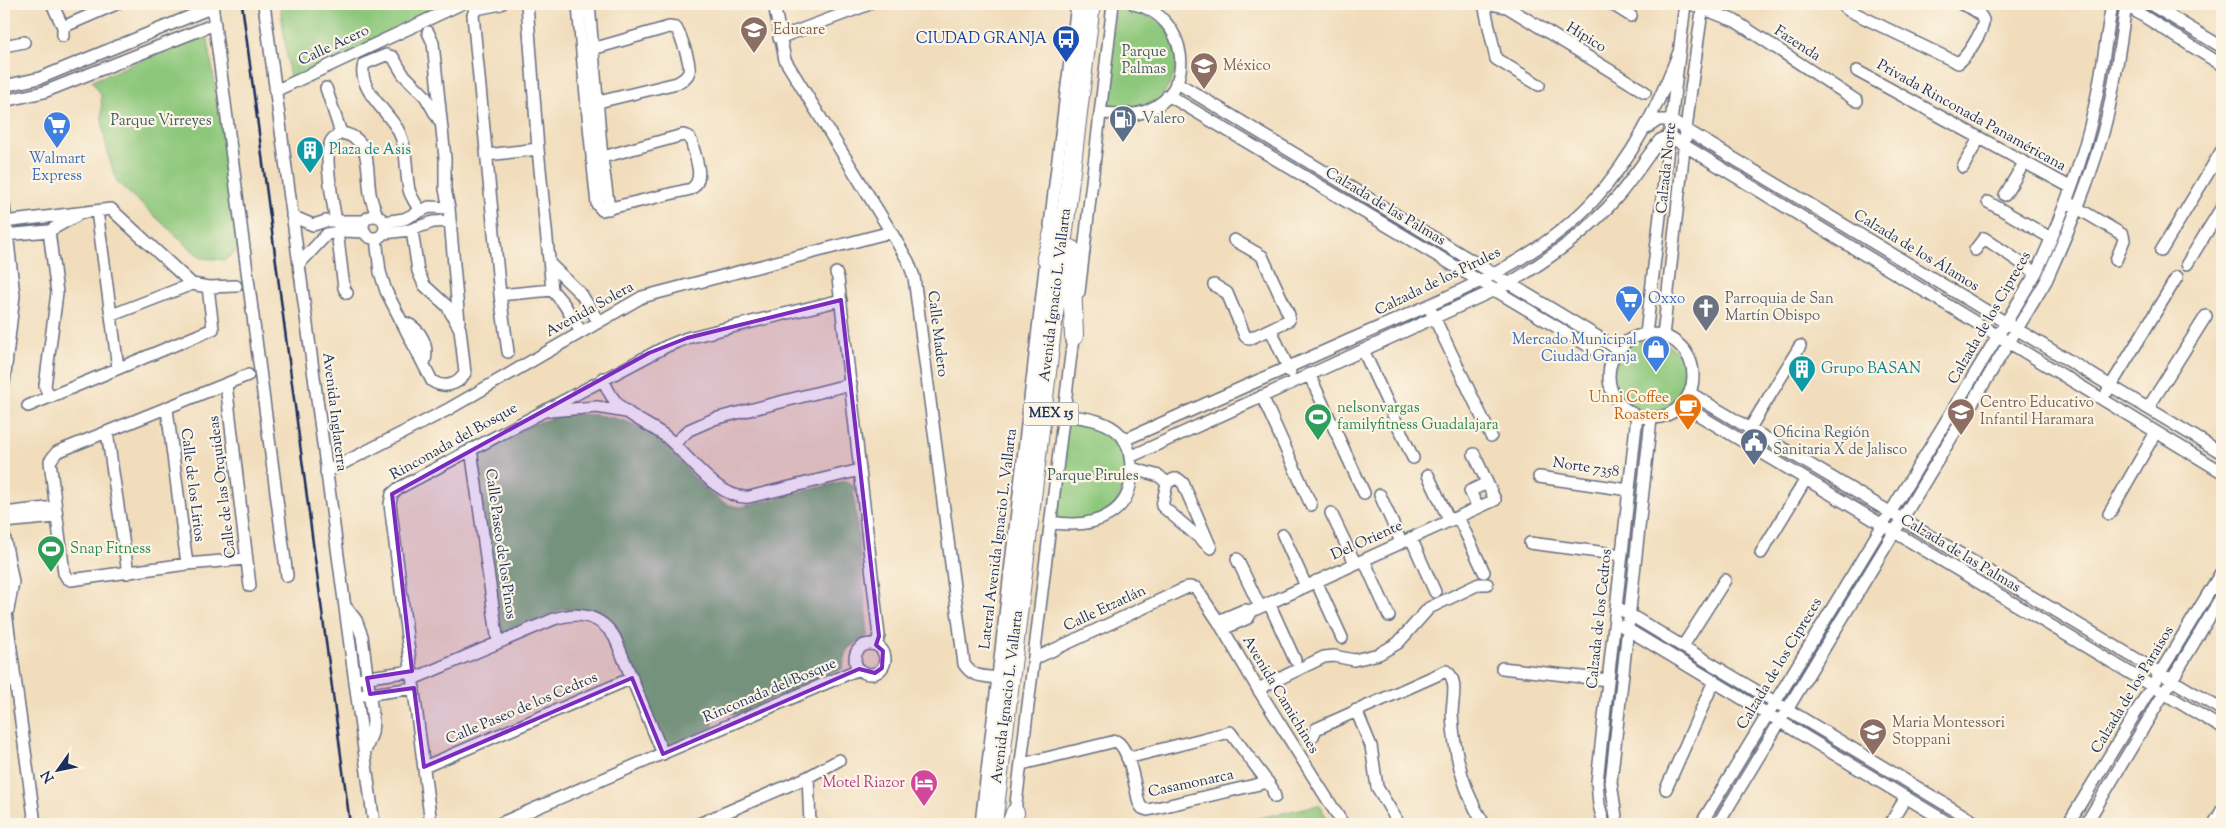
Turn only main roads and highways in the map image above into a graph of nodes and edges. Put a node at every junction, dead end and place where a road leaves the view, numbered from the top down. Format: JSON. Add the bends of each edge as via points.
{"nodes":[{"id":1,"x":1091,"y":4,"type":"edge"},
{"id":2,"x":1100,"y":4,"type":"edge"},
{"id":3,"x":1073,"y":155,"type":"junction"},
{"id":4,"x":1071,"y":249,"type":"junction"},
{"id":5,"x":1046,"y":258,"type":"road end"},
{"id":6,"x":1074,"y":336,"type":"road end"},
{"id":7,"x":1010,"y":822,"type":"edge"},
{"id":8,"x":993,"y":824,"type":"edge"}],
"edges":[{"from":1,"to":3,"type":"highway","name":"Avenida Ignacio L. Vallarta","number":"MEX 15"},
{"from":2,"to":4,"type":"highway","name":"Avenida Ignacio L. Vallarta","number":"MEX 15"},
{"from":3,"to":5,"type":"highway"},
{"from":3,"to":8,"type":"highway","name":"Avenida Ignacio L. Vallarta","number":"MEX 15"},
{"from":4,"to":6,"type":"highway"},
{"from":4,"to":7,"type":"highway","name":"Avenida Ignacio L. Vallarta","number":"MEX 15"}]}
